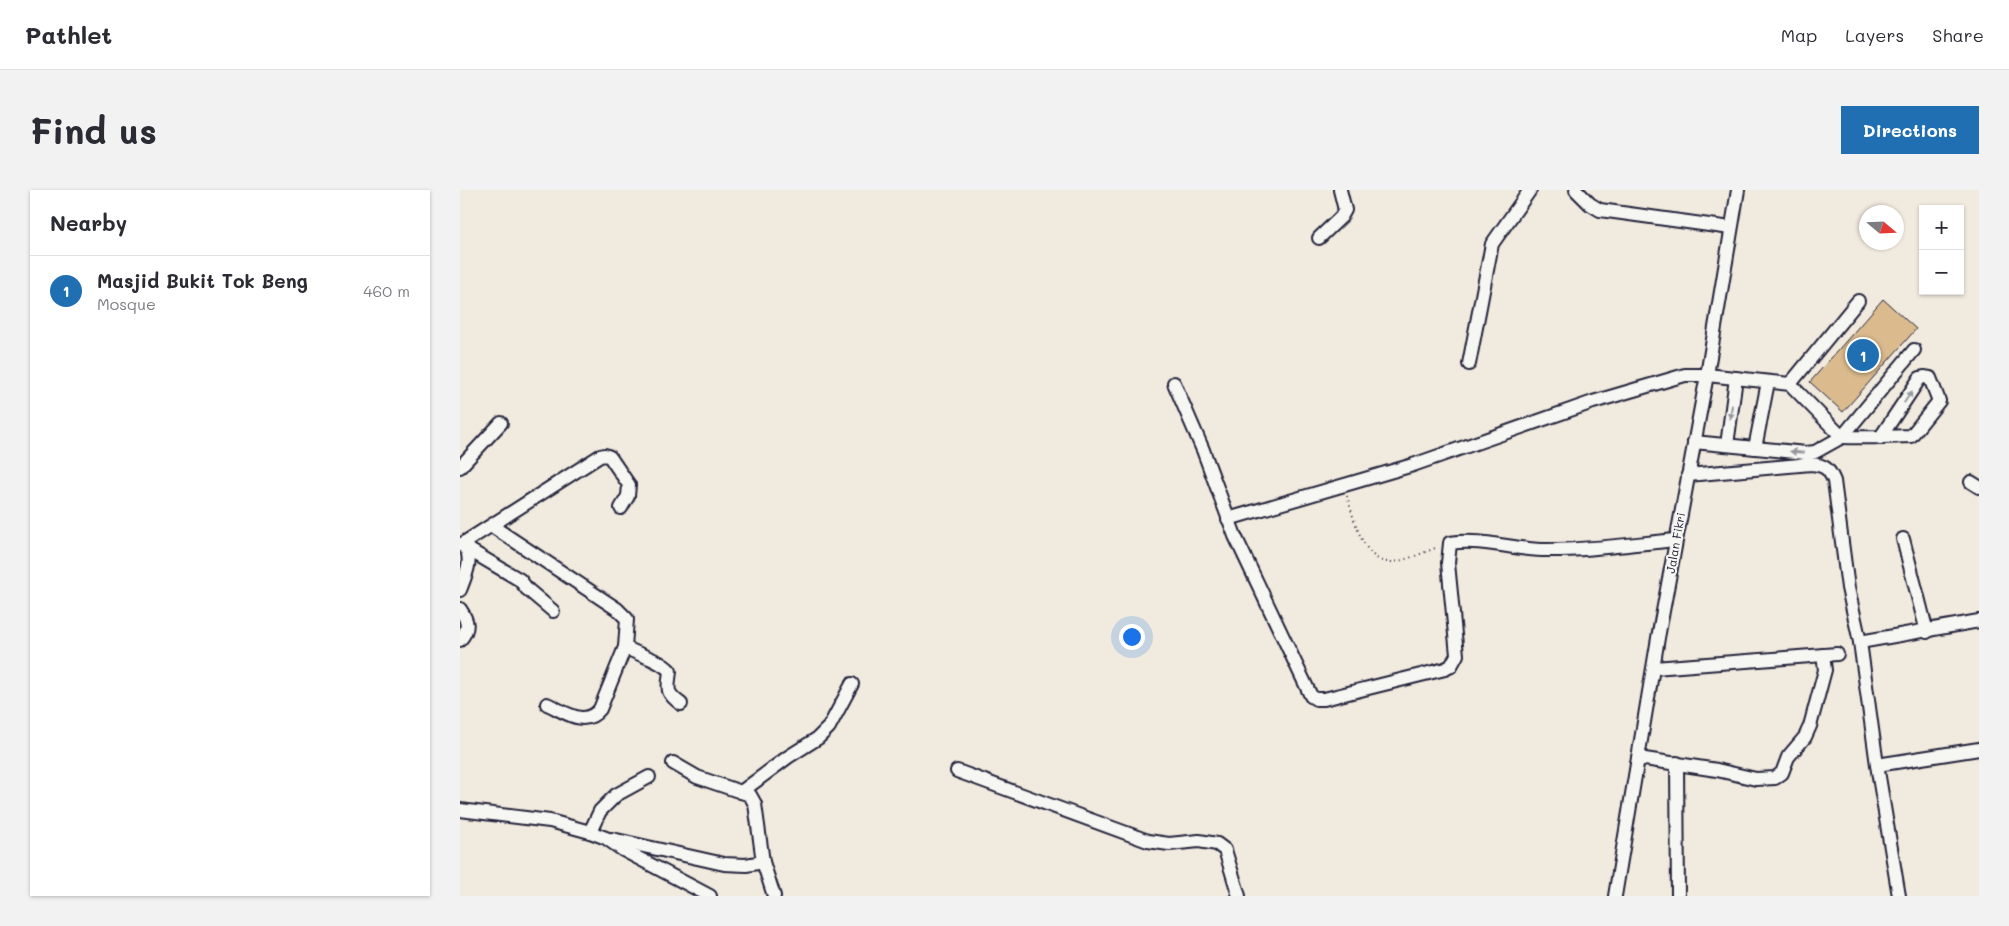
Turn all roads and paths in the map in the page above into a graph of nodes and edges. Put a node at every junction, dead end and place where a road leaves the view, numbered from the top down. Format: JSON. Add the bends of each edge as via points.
{"nodes":[{"id":1,"x":1340,"y":190,"type":"edge"},
{"id":2,"x":1530,"y":190,"type":"edge"},
{"id":3,"x":1576,"y":190,"type":"edge"},
{"id":4,"x":1738,"y":190,"type":"edge"},
{"id":5,"x":1731,"y":228,"type":"junction"},
{"id":6,"x":1319,"y":238,"type":"dead end"},
{"id":7,"x":1858,"y":301,"type":"dead end"},
{"id":8,"x":1914,"y":350,"type":"dead end"},
{"id":9,"x":1469,"y":364,"type":"dead end"},
{"id":10,"x":1708,"y":375,"type":"junction"},
{"id":11,"x":1736,"y":378,"type":"junction"},
{"id":12,"x":1768,"y":382,"type":"junction"},
{"id":13,"x":1174,"y":383,"type":"dead end"},
{"id":14,"x":1790,"y":384,"type":"junction"},
{"id":15,"x":501,"y":424,"type":"dead end"},
{"id":16,"x":1842,"y":437,"type":"junction"},
{"id":17,"x":1880,"y":438,"type":"junction"},
{"id":18,"x":1694,"y":442,"type":"junction"},
{"id":19,"x":1726,"y":445,"type":"junction"},
{"id":20,"x":1755,"y":448,"type":"junction"},
{"id":21,"x":460,"y":467,"type":"edge"},
{"id":22,"x":1688,"y":474,"type":"junction"},
{"id":23,"x":1344,"y":486,"type":"junction"},
{"id":24,"x":621,"y":508,"type":"dead end"},
{"id":25,"x":1228,"y":519,"type":"junction"},
{"id":26,"x":492,"y":526,"type":"junction"},
{"id":27,"x":1676,"y":540,"type":"junction"},
{"id":28,"x":1903,"y":540,"type":"dead end"},
{"id":29,"x":1450,"y":543,"type":"junction"},
{"id":30,"x":463,"y":544,"type":"edge"},
{"id":31,"x":460,"y":590,"type":"edge"},
{"id":32,"x":460,"y":609,"type":"edge"},
{"id":33,"x":553,"y":611,"type":"dead end"},
{"id":34,"x":1979,"y":622,"type":"edge"},
{"id":35,"x":1927,"y":632,"type":"junction"},
{"id":36,"x":460,"y":640,"type":"edge"},
{"id":37,"x":1860,"y":642,"type":"junction"},
{"id":38,"x":626,"y":647,"type":"junction"},
{"id":39,"x":1837,"y":654,"type":"dead end"},
{"id":40,"x":1824,"y":655,"type":"junction"},
{"id":41,"x":1654,"y":668,"type":"junction"},
{"id":42,"x":852,"y":684,"type":"dead end"},
{"id":43,"x":547,"y":704,"type":"dead end"},
{"id":44,"x":681,"y":704,"type":"dead end"},
{"id":45,"x":1979,"y":749,"type":"edge"},
{"id":46,"x":1638,"y":758,"type":"junction"},
{"id":47,"x":673,"y":763,"type":"dead end"},
{"id":48,"x":1677,"y":763,"type":"junction"},
{"id":49,"x":1876,"y":765,"type":"junction"},
{"id":50,"x":958,"y":771,"type":"dead end"},
{"id":51,"x":650,"y":777,"type":"dead end"},
{"id":52,"x":741,"y":792,"type":"junction"},
{"id":53,"x":460,"y":810,"type":"edge"},
{"id":54,"x":590,"y":832,"type":"junction"},
{"id":55,"x":606,"y":838,"type":"junction"},
{"id":56,"x":764,"y":862,"type":"junction"},
{"id":57,"x":710,"y":896,"type":"edge"},
{"id":58,"x":774,"y":896,"type":"edge"},
{"id":59,"x":1239,"y":896,"type":"edge"},
{"id":60,"x":1616,"y":896,"type":"edge"},
{"id":61,"x":1678,"y":896,"type":"edge"},
{"id":62,"x":1899,"y":896,"type":"edge"}],
"edges":[{"from":1,"to":6,"type":"street","via":[[1345,210]]},
{"from":2,"to":9,"type":"street","via":[[1492,244]]},
{"from":3,"to":5,"type":"street","via":[[1600,210]]},
{"from":4,"to":5,"type":"street","name":"Jalan Fikri"},
{"from":5,"to":10,"type":"street","name":"Jalan Fikri"},
{"from":7,"to":14,"type":"street"},
{"from":8,"to":16,"type":"street"},
{"from":10,"to":11,"type":"street"},
{"from":10,"to":18,"type":"street","name":"Jalan Fikri"},
{"from":10,"to":23,"type":"street","via":[[1685,375],[1593,402]]},
{"from":11,"to":12,"type":"street"},
{"from":11,"to":19,"type":"street","one_way":true},
{"from":12,"to":14,"type":"street"},
{"from":12,"to":20,"type":"street"},
{"from":13,"to":25,"type":"street"},
{"from":14,"to":16,"type":"street"},
{"from":15,"to":21,"type":"street"},
{"from":16,"to":17,"type":"street"},
{"from":16,"to":20,"type":"street","one_way":true,"via":[[1815,452]]},
{"from":17,"to":17,"type":"street","one_way":true,"via":[[1920,378],[1930,378],[1938,398],[1937,405],[1911,436]]},
{"from":18,"to":19,"type":"street"},
{"from":18,"to":22,"type":"street","name":"Jalan Fikri"},
{"from":19,"to":20,"type":"street"},
{"from":22,"to":27,"type":"street","name":"Jalan Fikri"},
{"from":22,"to":37,"type":"street","via":[[1812,464],[1822,464],[1829,469],[1834,481],[1848,588]]},
{"from":23,"to":25,"type":"street"},
{"from":23,"to":29,"type":"path","via":[[1362,543],[1385,562]]},
{"from":24,"to":26,"type":"street","via":[[628,496],[629,485],[605,455]]},
{"from":25,"to":29,"type":"street","via":[[1311,696],[1316,699],[1452,666],[1457,655],[1448,563]]},
{"from":26,"to":30,"type":"street"},
{"from":26,"to":38,"type":"street","via":[[627,619]]},
{"from":27,"to":29,"type":"street","via":[[1544,550],[1472,540]]},
{"from":27,"to":41,"type":"street","name":"Jalan Fikri"},
{"from":28,"to":35,"type":"street"},
{"from":30,"to":31,"type":"street","via":[[469,563]]},
{"from":30,"to":33,"type":"street","via":[[520,580]]},
{"from":32,"to":36,"type":"street","via":[[467,626]]},
{"from":34,"to":35,"type":"street"},
{"from":35,"to":37,"type":"street"},
{"from":37,"to":49,"type":"street"},
{"from":38,"to":43,"type":"street","via":[[594,717],[584,720]]},
{"from":38,"to":44,"type":"street","via":[[665,665],[670,671],[670,696]]},
{"from":39,"to":40,"type":"street"},
{"from":40,"to":41,"type":"street"},
{"from":40,"to":48,"type":"street","via":[[1825,670],[1810,726],[1806,737],[1788,757],[1782,773],[1775,778],[1756,779]]},
{"from":41,"to":46,"type":"street","name":"Jalan Fikri"},
{"from":42,"to":52,"type":"street","via":[[829,727],[818,738]]},
{"from":45,"to":49,"type":"street"},
{"from":46,"to":48,"type":"street"},
{"from":46,"to":60,"type":"street","name":"Jalan Fikri"},
{"from":47,"to":52,"type":"street","via":[[697,777]]},
{"from":48,"to":61,"type":"street"},
{"from":49,"to":62,"type":"street"},
{"from":50,"to":59,"type":"street","via":[[1148,841],[1217,844],[1225,850]]},
{"from":51,"to":54,"type":"street","via":[[616,795],[600,811]]},
{"from":52,"to":56,"type":"street","via":[[750,795],[754,804]]},
{"from":53,"to":54,"type":"street","via":[[550,821]]},
{"from":54,"to":55,"type":"street"},
{"from":55,"to":56,"type":"street","via":[[724,864]]},
{"from":55,"to":57,"type":"street"},
{"from":56,"to":58,"type":"street"}]}
